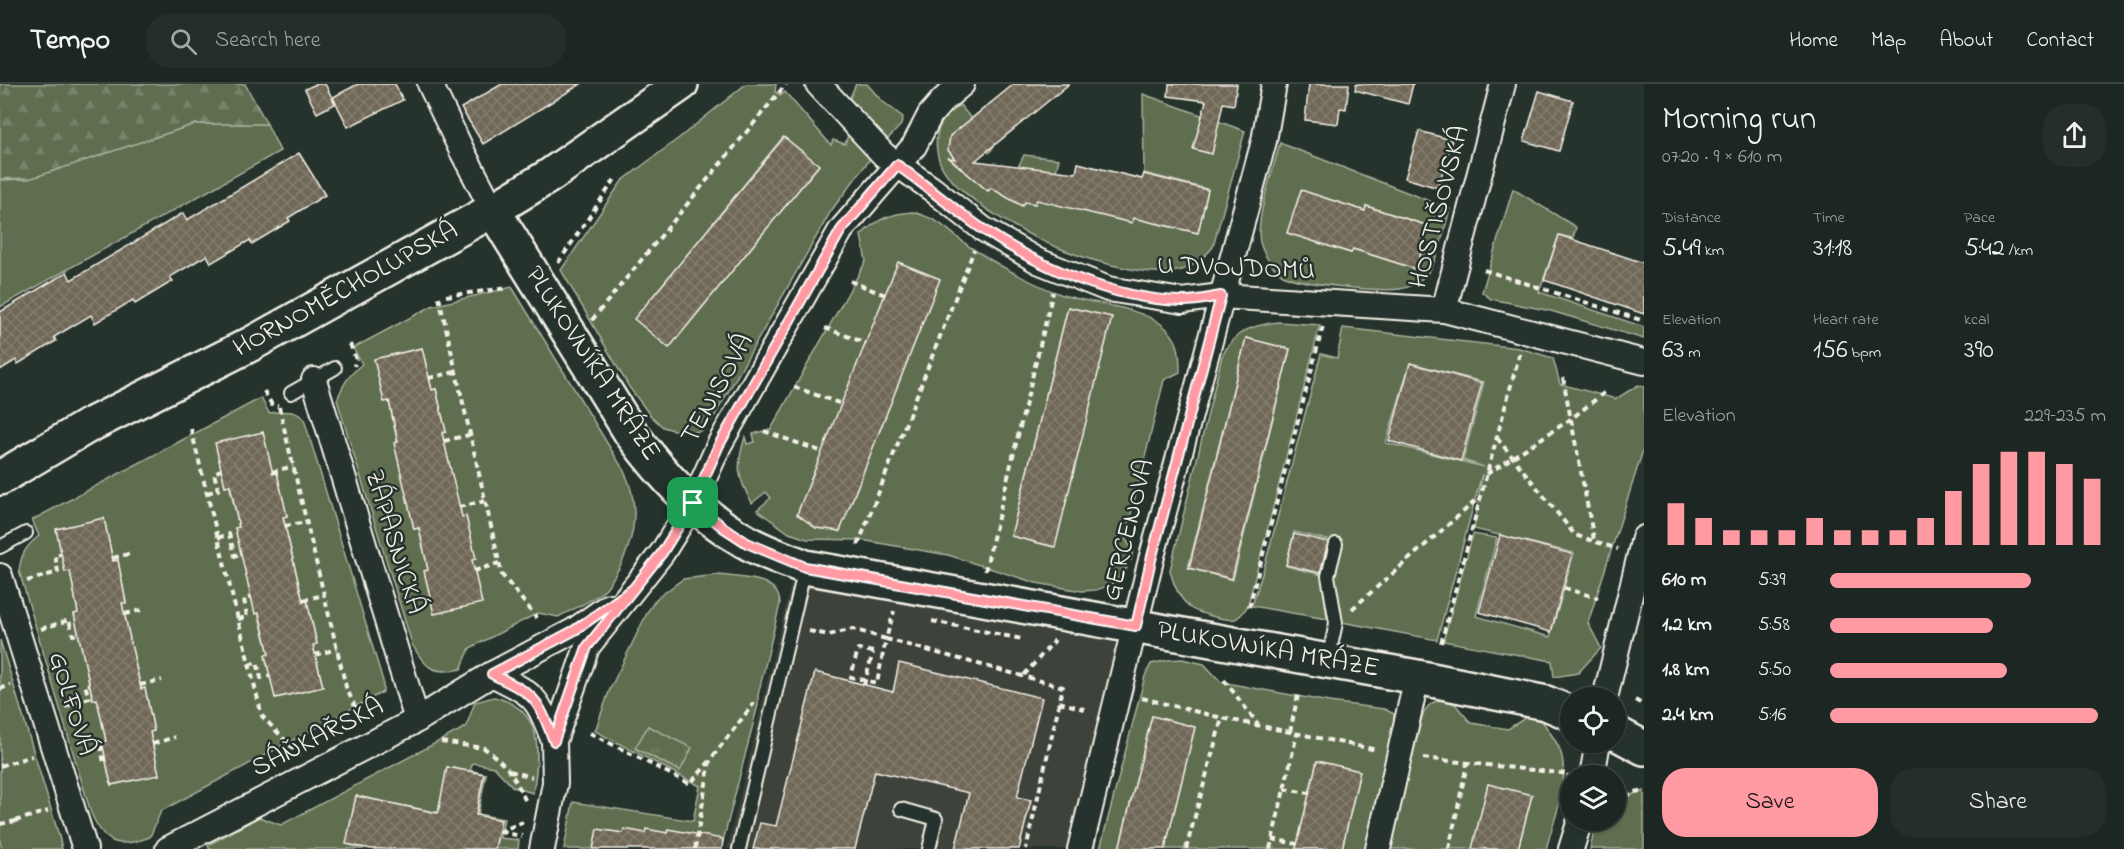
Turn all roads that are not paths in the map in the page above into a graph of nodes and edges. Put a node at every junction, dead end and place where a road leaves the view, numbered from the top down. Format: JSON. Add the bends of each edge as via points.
{"nodes":[{"id":1,"x":430,"y":84,"type":"edge"},
{"id":2,"x":681,"y":84,"type":"edge"},
{"id":3,"x":818,"y":84,"type":"edge"},
{"id":4,"x":962,"y":84,"type":"edge"},
{"id":5,"x":1274,"y":84,"type":"edge"},
{"id":6,"x":1503,"y":84,"type":"edge"},
{"id":7,"x":897,"y":165,"type":"junction"},
{"id":8,"x":493,"y":210,"type":"junction"},
{"id":9,"x":1221,"y":296,"type":"junction"},
{"id":10,"x":1444,"y":310,"type":"junction"},
{"id":11,"x":1644,"y":362,"type":"edge"},
{"id":12,"x":335,"y":368,"type":"dead end"},
{"id":13,"x":314,"y":380,"type":"junction"},
{"id":14,"x":291,"y":393,"type":"dead end"},
{"id":15,"x":0,"y":478,"type":"edge"},
{"id":16,"x":693,"y":503,"type":"junction"},
{"id":17,"x":26,"y":533,"type":"dead end"},
{"id":18,"x":1336,"y":544,"type":"dead end"},
{"id":19,"x":0,"y":547,"type":"edge"},
{"id":20,"x":1641,"y":548,"type":"edge"},
{"id":21,"x":805,"y":567,"type":"junction"},
{"id":22,"x":9,"y":580,"type":"edge"},
{"id":23,"x":633,"y":589,"type":"junction"},
{"id":24,"x":1136,"y":626,"type":"junction"},
{"id":25,"x":1328,"y":660,"type":"junction"},
{"id":26,"x":492,"y":674,"type":"junction"},
{"id":27,"x":1417,"y":677,"type":"junction"},
{"id":28,"x":1608,"y":687,"type":"edge"},
{"id":29,"x":1560,"y":709,"type":"edge"},
{"id":30,"x":417,"y":720,"type":"junction"},
{"id":31,"x":1626,"y":738,"type":"edge"},
{"id":32,"x":554,"y":741,"type":"junction"},
{"id":33,"x":1644,"y":748,"type":"edge"},
{"id":34,"x":901,"y":809,"type":"dead end"},
{"id":35,"x":1577,"y":831,"type":"edge"},
{"id":36,"x":534,"y":843,"type":"edge"},
{"id":37,"x":85,"y":849,"type":"edge"},
{"id":38,"x":168,"y":849,"type":"edge"},
{"id":39,"x":739,"y":849,"type":"edge"},
{"id":40,"x":929,"y":849,"type":"edge"},
{"id":41,"x":1080,"y":849,"type":"edge"},
{"id":42,"x":1378,"y":849,"type":"edge"},
{"id":43,"x":1571,"y":849,"type":"edge"}],
"edges":[{"from":1,"to":8,"type":"street"},
{"from":2,"to":8,"type":"street","name":"HORNOMĚCHOLUPSKÁ"},
{"from":3,"to":7,"type":"street","name":"U DVOJDOMŮ"},
{"from":4,"to":7,"type":"street","name":"TENISOVÁ","via":[[942,100],[914,146]]},
{"from":5,"to":9,"type":"street","name":"GERCENOVA","via":[[1263,141]]},
{"from":6,"to":10,"type":"street","name":"HOSTIŠOVSKÁ"},
{"from":7,"to":9,"type":"street","name":"U DVOJDOMŮ","via":[[983,229],[1038,261],[1082,280],[1108,289],[1182,302]]},
{"from":7,"to":16,"type":"street","name":"TENISOVÁ","via":[[841,230],[719,445]]},
{"from":8,"to":15,"type":"street","name":"HORNOMĚCHOLUPSKÁ","via":[[252,344],[86,427]]},
{"from":8,"to":16,"type":"street","name":"PLUKOVNÍKA MRÁZE","via":[[631,433],[656,467]]},
{"from":9,"to":10,"type":"street","name":"U DVOJDOMŮ"},
{"from":9,"to":24,"type":"street","name":"GERCENOVA"},
{"from":10,"to":11,"type":"street","name":"U DVOJDOMŮ"},
{"from":12,"to":13,"type":"lane"},
{"from":13,"to":14,"type":"lane"},
{"from":13,"to":30,"type":"street","name":"ZÁPASNICKÁ"},
{"from":16,"to":21,"type":"street","name":"PLUKOVNÍKA MRÁZE","via":[[747,543]]},
{"from":16,"to":23,"type":"street","name":"TENISOVÁ","via":[[662,553]]},
{"from":17,"to":19,"type":"lane"},
{"from":18,"to":25,"type":"lane","via":[[1328,576],[1336,623]]},
{"from":20,"to":28,"type":"street"},
{"from":21,"to":24,"type":"street","name":"PLUKOVNÍKA MRÁZE"},
{"from":21,"to":39,"type":"lane"},
{"from":22,"to":37,"type":"street","name":"GOLFOVÁ"},
{"from":23,"to":26,"type":"street","name":"SÁŇKAŘSKÁ","via":[[575,630]]},
{"from":23,"to":32,"type":"street","name":"TENISOVÁ","via":[[587,647]]},
{"from":24,"to":25,"type":"street","name":"PLUKOVNÍKA MRÁZE"},
{"from":24,"to":41,"type":"street","name":"GERCENOVA"},
{"from":25,"to":27,"type":"street","name":"PLUKOVNÍKA MRÁZE"},
{"from":26,"to":30,"type":"street","name":"SÁŇKAŘSKÁ"},
{"from":26,"to":32,"type":"street","via":[[534,697]]},
{"from":27,"to":29,"type":"street","name":"PLUKOVNÍKA MRÁZE"},
{"from":27,"to":42,"type":"street"},
{"from":30,"to":38,"type":"street","name":"SÁŇKAŘSKÁ"},
{"from":31,"to":33,"type":"street"},
{"from":32,"to":36,"type":"street","name":"TENISOVÁ","via":[[555,783]]},
{"from":34,"to":40,"type":"lane","via":[[936,819]]},
{"from":35,"to":43,"type":"street"}]}
